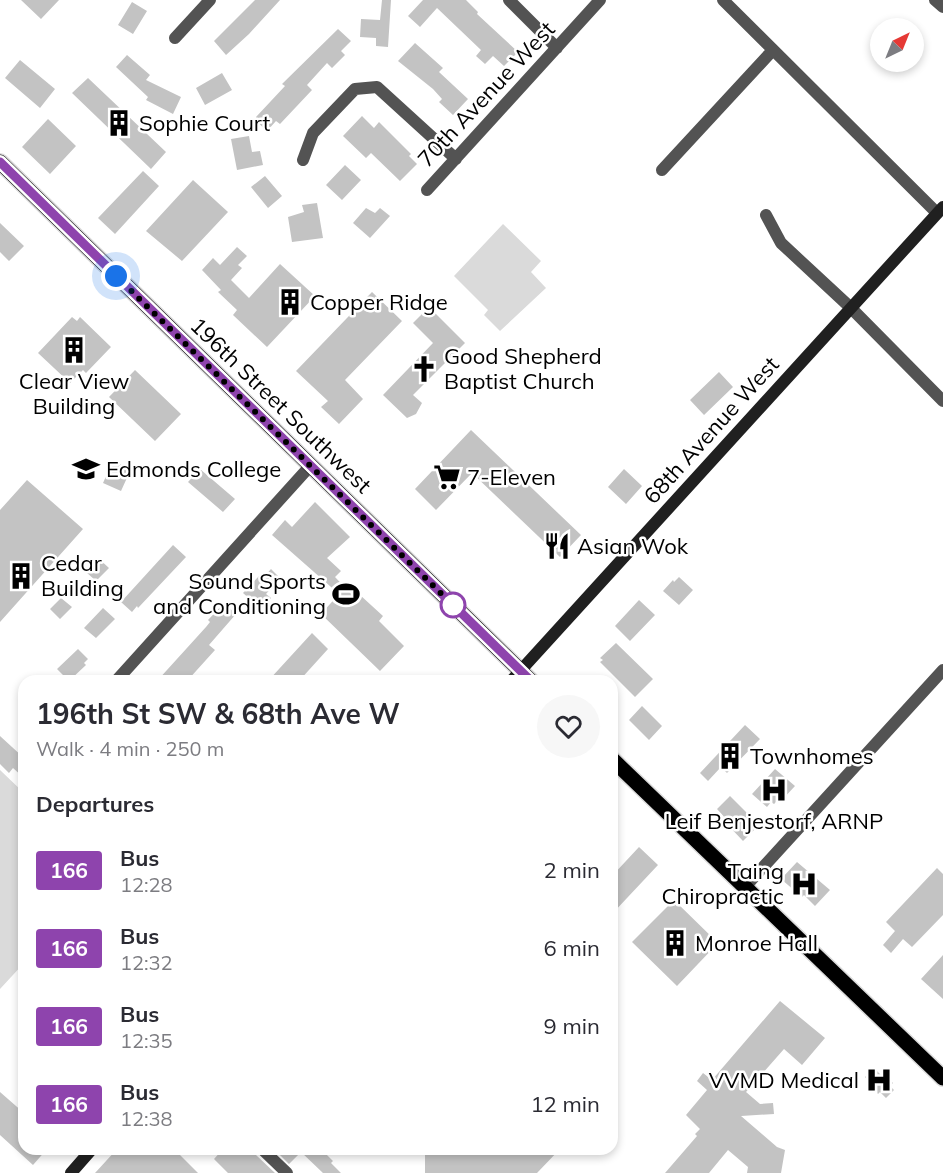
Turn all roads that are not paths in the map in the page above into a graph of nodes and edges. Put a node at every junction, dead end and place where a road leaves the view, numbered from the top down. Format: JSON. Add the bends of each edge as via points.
{"nodes":[{"id":1,"x":210,"y":0,"type":"edge"},
{"id":2,"x":508,"y":0,"type":"edge"},
{"id":3,"x":600,"y":0,"type":"edge"},
{"id":4,"x":723,"y":0,"type":"edge"},
{"id":5,"x":935,"y":0,"type":"edge"},
{"id":6,"x":943,"y":7,"type":"edge"},
{"id":7,"x":175,"y":38,"type":"dead end"},
{"id":8,"x":557,"y":48,"type":"junction"},
{"id":9,"x":773,"y":50,"type":"junction"},
{"id":10,"x":456,"y":159,"type":"junction"},
{"id":11,"x":303,"y":160,"type":"dead end"},
{"id":12,"x":0,"y":162,"type":"edge"},
{"id":13,"x":662,"y":170,"type":"dead end"},
{"id":14,"x":427,"y":190,"type":"dead end"},
{"id":15,"x":940,"y":210,"type":"edge"},
{"id":16,"x":766,"y":215,"type":"dead end"},
{"id":17,"x":851,"y":308,"type":"junction"},
{"id":18,"x":943,"y":401,"type":"edge"},
{"id":19,"x":311,"y":465,"type":"junction"},
{"id":20,"x":943,"y":670,"type":"edge"},
{"id":21,"x":121,"y":675,"type":"edge"},
{"id":22,"x":517,"y":675,"type":"edge"},
{"id":23,"x":523,"y":675,"type":"edge"},
{"id":24,"x":618,"y":765,"type":"edge"},
{"id":25,"x":746,"y":887,"type":"junction"},
{"id":26,"x":943,"y":1078,"type":"edge"},
{"id":27,"x":87,"y":1155,"type":"edge"},
{"id":28,"x":268,"y":1155,"type":"edge"},
{"id":29,"x":71,"y":1173,"type":"edge"},
{"id":30,"x":287,"y":1173,"type":"edge"}],
"edges":[{"from":1,"to":7,"type":"street"},
{"from":2,"to":8,"type":"street"},
{"from":3,"to":8,"type":"street","name":"70th Avenue West"},
{"from":4,"to":9,"type":"street"},
{"from":5,"to":6,"type":"street"},
{"from":8,"to":10,"type":"street","name":"70th Avenue West"},
{"from":9,"to":13,"type":"street"},
{"from":9,"to":15,"type":"street"},
{"from":10,"to":11,"type":"street","via":[[377,87],[355,89],[313,133]]},
{"from":10,"to":14,"type":"street","name":"70th Avenue West"},
{"from":12,"to":19,"type":"main road","name":"196th Street Southwest"},
{"from":15,"to":17,"type":"street","name":"68th Avenue West"},
{"from":16,"to":17,"type":"street","via":[[781,243]]},
{"from":17,"to":18,"type":"street"},
{"from":17,"to":23,"type":"street","name":"68th Avenue West"},
{"from":19,"to":21,"type":"street"},
{"from":19,"to":22,"type":"main road","name":"196th Street Southwest"},
{"from":20,"to":25,"type":"street"},
{"from":24,"to":25,"type":"main road"},
{"from":25,"to":26,"type":"main road"},
{"from":27,"to":29,"type":"street"},
{"from":28,"to":30,"type":"street"}]}
